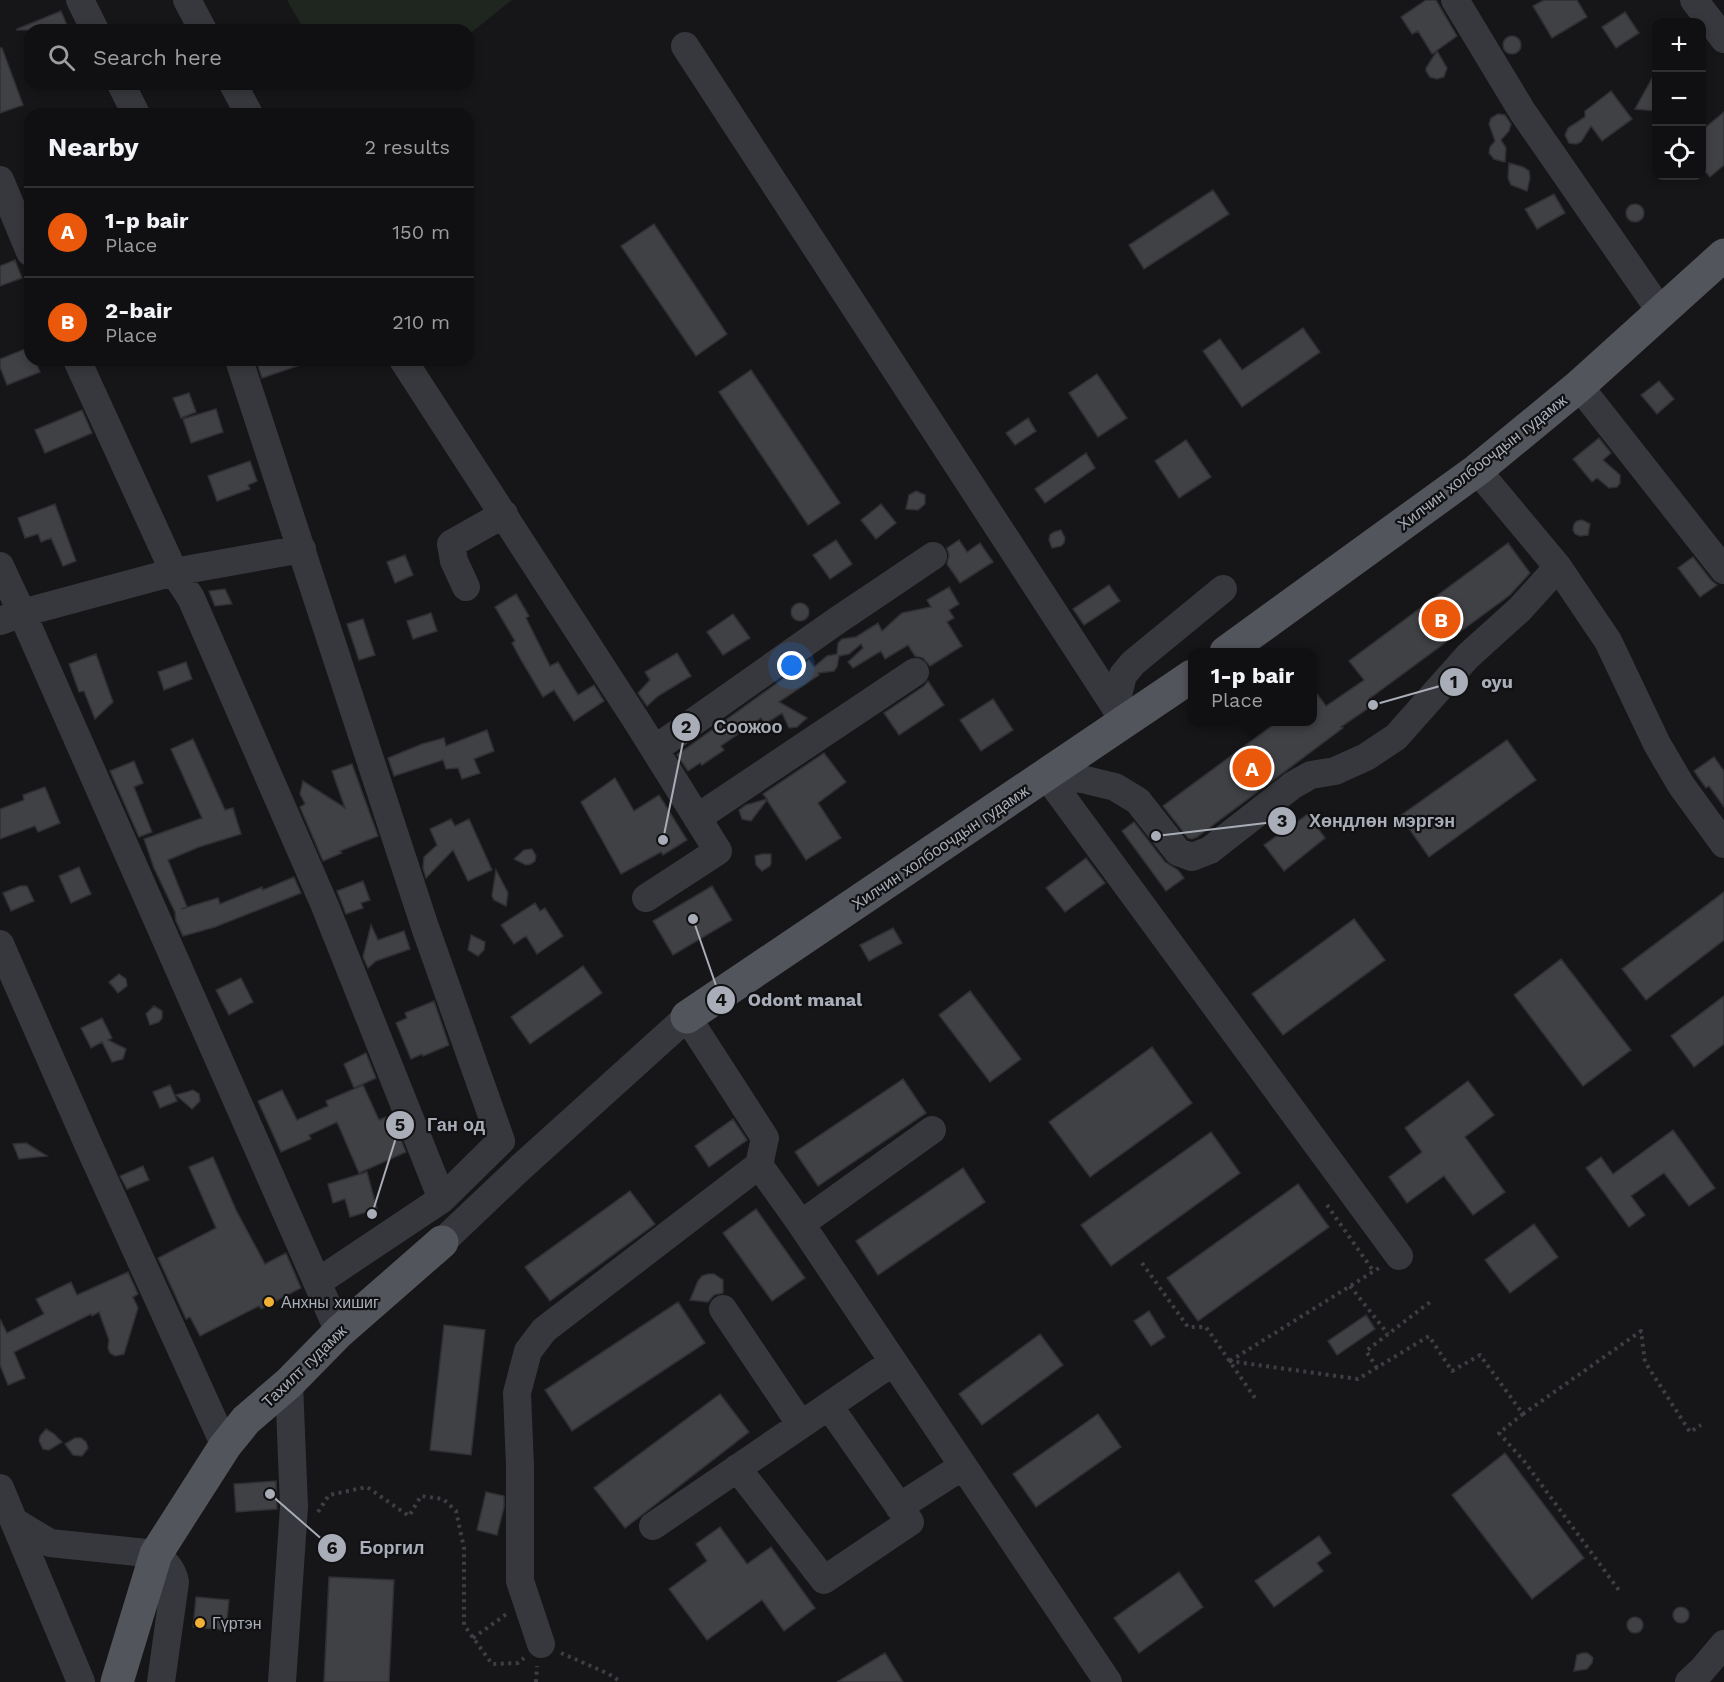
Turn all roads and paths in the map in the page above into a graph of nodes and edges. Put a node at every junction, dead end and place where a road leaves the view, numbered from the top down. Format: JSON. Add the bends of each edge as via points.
{"nodes":[{"id":1,"x":187,"y":0,"type":"edge"},
{"id":2,"x":1455,"y":0,"type":"edge"},
{"id":3,"x":1694,"y":0,"type":"edge"},
{"id":4,"x":200,"y":24,"type":"edge"},
{"id":5,"x":1724,"y":39,"type":"edge"},
{"id":6,"x":685,"y":46,"type":"dead end"},
{"id":7,"x":124,"y":90,"type":"edge"},
{"id":8,"x":236,"y":90,"type":"edge"},
{"id":9,"x":133,"y":108,"type":"edge"},
{"id":10,"x":246,"y":108,"type":"edge"},
{"id":11,"x":0,"y":180,"type":"edge"},
{"id":12,"x":24,"y":238,"type":"edge"},
{"id":13,"x":1724,"y":255,"type":"edge"},
{"id":14,"x":1661,"y":312,"type":"junction"},
{"id":15,"x":79,"y":366,"type":"edge"},
{"id":16,"x":241,"y":366,"type":"edge"},
{"id":17,"x":407,"y":366,"type":"edge"},
{"id":18,"x":1579,"y":386,"type":"junction"},
{"id":19,"x":1478,"y":470,"type":"junction"},
{"id":20,"x":504,"y":514,"type":"junction"},
{"id":21,"x":302,"y":549,"type":"junction"},
{"id":22,"x":933,"y":556,"type":"dead end"},
{"id":23,"x":0,"y":566,"type":"edge"},
{"id":24,"x":1558,"y":567,"type":"junction"},
{"id":25,"x":1724,"y":570,"type":"edge"},
{"id":26,"x":174,"y":572,"type":"junction"},
{"id":27,"x":466,"y":587,"type":"dead end"},
{"id":28,"x":1223,"y":589,"type":"dead end"},
{"id":29,"x":11,"y":617,"type":"edge"},
{"id":30,"x":1232,"y":648,"type":"edge"},
{"id":31,"x":915,"y":672,"type":"dead end"},
{"id":32,"x":1188,"y":678,"type":"edge"},
{"id":33,"x":1120,"y":715,"type":"junction"},
{"id":34,"x":654,"y":749,"type":"junction"},
{"id":35,"x":1046,"y":775,"type":"junction"},
{"id":36,"x":697,"y":818,"type":"junction"},
{"id":37,"x":1724,"y":844,"type":"edge"},
{"id":38,"x":646,"y":898,"type":"dead end"},
{"id":39,"x":0,"y":944,"type":"edge"},
{"id":40,"x":687,"y":1017,"type":"junction"},
{"id":41,"x":932,"y":1130,"type":"dead end"},
{"id":42,"x":759,"y":1165,"type":"junction"},
{"id":43,"x":442,"y":1199,"type":"junction"},
{"id":44,"x":1327,"y":1205,"type":"dead end"},
{"id":45,"x":801,"y":1224,"type":"junction"},
{"id":46,"x":442,"y":1242,"type":"joint"},
{"id":47,"x":1399,"y":1256,"type":"joint"},
{"id":48,"x":1142,"y":1263,"type":"dead end"},
{"id":49,"x":1374,"y":1272,"type":"junction"},
{"id":50,"x":318,"y":1282,"type":"junction"},
{"id":51,"x":1350,"y":1286,"type":"junction"},
{"id":52,"x":1430,"y":1302,"type":"dead end"},
{"id":53,"x":723,"y":1309,"type":"dead end"},
{"id":54,"x":339,"y":1332,"type":"junction"},
{"id":55,"x":1388,"y":1334,"type":"junction"},
{"id":56,"x":1229,"y":1361,"type":"junction"},
{"id":57,"x":893,"y":1362,"type":"junction"},
{"id":58,"x":1377,"y":1368,"type":"junction"},
{"id":59,"x":289,"y":1383,"type":"junction"},
{"id":60,"x":1257,"y":1401,"type":"dead end"},
{"id":61,"x":829,"y":1406,"type":"junction"},
{"id":62,"x":1523,"y":1414,"type":"junction"},
{"id":63,"x":801,"y":1425,"type":"junction"},
{"id":64,"x":1701,"y":1425,"type":"dead end"},
{"id":65,"x":225,"y":1446,"type":"junction"},
{"id":66,"x":963,"y":1466,"type":"junction"},
{"id":67,"x":737,"y":1468,"type":"junction"},
{"id":68,"x":0,"y":1488,"type":"edge"},
{"id":69,"x":899,"y":1507,"type":"junction"},
{"id":70,"x":318,"y":1513,"type":"dead end"},
{"id":71,"x":15,"y":1522,"type":"junction"},
{"id":72,"x":653,"y":1526,"type":"dead end"},
{"id":73,"x":156,"y":1554,"type":"junction"},
{"id":74,"x":1621,"y":1593,"type":"dead end"},
{"id":75,"x":525,"y":1600,"type":"junction"},
{"id":76,"x":473,"y":1638,"type":"junction"},
{"id":77,"x":541,"y":1644,"type":"junction"},
{"id":78,"x":1724,"y":1644,"type":"edge"},
{"id":79,"x":110,"y":1679,"type":"edge"},
{"id":80,"x":81,"y":1682,"type":"edge"},
{"id":81,"x":161,"y":1682,"type":"edge"},
{"id":82,"x":282,"y":1682,"type":"edge"},
{"id":83,"x":621,"y":1682,"type":"edge"},
{"id":84,"x":1108,"y":1682,"type":"edge"},
{"id":85,"x":1689,"y":1682,"type":"edge"}],
"edges":[{"from":1,"to":4,"type":"street"},
{"from":2,"to":14,"type":"street","via":[[1522,111]]},
{"from":3,"to":5,"type":"street"},
{"from":6,"to":33,"type":"street"},
{"from":7,"to":9,"type":"street"},
{"from":8,"to":10,"type":"street"},
{"from":11,"to":12,"type":"street"},
{"from":13,"to":14,"type":"main road","name":"Хилчин холбоочдын гудамж"},
{"from":14,"to":18,"type":"main road","name":"Хилчин холбоочдын гудамж"},
{"from":15,"to":26,"type":"street"},
{"from":16,"to":21,"type":"street"},
{"from":17,"to":20,"type":"street"},
{"from":18,"to":19,"type":"main road","name":"Хилчин холбоочдын гудамж"},
{"from":18,"to":25,"type":"street"},
{"from":19,"to":24,"type":"street"},
{"from":19,"to":30,"type":"main road","name":"Хилчин холбоочдын гудамж"},
{"from":20,"to":27,"type":"street","via":[[451,544],[453,561]]},
{"from":20,"to":34,"type":"street"},
{"from":21,"to":26,"type":"street"},
{"from":21,"to":43,"type":"street","via":[[501,1141]]},
{"from":22,"to":34,"type":"street"},
{"from":23,"to":29,"type":"street"},
{"from":24,"to":35,"type":"street","via":[[1519,610],[1468,656],[1396,737],[1366,757],[1293,785],[1210,850],[1192,857],[1178,852],[1138,801],[1114,787]]},
{"from":24,"to":37,"type":"street","via":[[1608,641],[1681,785]]},
{"from":26,"to":29,"type":"street"},
{"from":26,"to":43,"type":"street","via":[[191,598],[325,906]]},
{"from":28,"to":33,"type":"street","via":[[1123,675]]},
{"from":29,"to":50,"type":"street"},
{"from":31,"to":36,"type":"street"},
{"from":32,"to":33,"type":"main road","name":"Хилчин холбоочдын гудамж"},
{"from":33,"to":35,"type":"main road","name":"Хилчин холбоочдын гудамж"},
{"from":34,"to":36,"type":"street"},
{"from":35,"to":40,"type":"main road","name":"Хилчин холбоочдын гудамж"},
{"from":35,"to":47,"type":"street"},
{"from":36,"to":38,"type":"street","via":[[718,851]]},
{"from":39,"to":65,"type":"street"},
{"from":40,"to":42,"type":"street","via":[[765,1138]]},
{"from":40,"to":46,"type":"street","name":"Тахилт гудамж"},
{"from":41,"to":45,"type":"street"},
{"from":42,"to":45,"type":"street"},
{"from":42,"to":75,"type":"street","via":[[544,1330],[528,1351],[517,1393],[520,1581]]},
{"from":43,"to":50,"type":"street"},
{"from":44,"to":49,"type":"path"},
{"from":45,"to":57,"type":"street"},
{"from":46,"to":54,"type":"main road","name":"Тахилт гудамж"},
{"from":47,"to":49,"type":"path"},
{"from":48,"to":56,"type":"path","via":[[1188,1327],[1206,1327]]},
{"from":49,"to":51,"type":"path"},
{"from":50,"to":54,"type":"street"},
{"from":51,"to":55,"type":"path"},
{"from":51,"to":56,"type":"path"},
{"from":52,"to":55,"type":"path"},
{"from":53,"to":63,"type":"street"},
{"from":54,"to":59,"type":"main road","name":"Тахилт гудамж"},
{"from":55,"to":58,"type":"path","via":[[1366,1351]]},
{"from":56,"to":58,"type":"path","via":[[1358,1379]]},
{"from":56,"to":60,"type":"path"},
{"from":57,"to":61,"type":"street"},
{"from":57,"to":66,"type":"street"},
{"from":58,"to":62,"type":"path","via":[[1429,1336],[1452,1371],[1480,1355]]},
{"from":59,"to":65,"type":"main road","name":"Тахилт гудамж","via":[[246,1420]]},
{"from":59,"to":82,"type":"street","via":[[294,1507]]},
{"from":61,"to":63,"type":"street"},
{"from":61,"to":69,"type":"street"},
{"from":62,"to":64,"type":"path","via":[[1641,1331],[1645,1362],[1690,1432]]},
{"from":62,"to":74,"type":"path","via":[[1499,1433]]},
{"from":63,"to":67,"type":"street"},
{"from":65,"to":73,"type":"main road","name":"Тахилт гудамж"},
{"from":66,"to":69,"type":"street"},
{"from":66,"to":84,"type":"street"},
{"from":67,"to":69,"type":"street","via":[[824,1580],[910,1522]]},
{"from":67,"to":72,"type":"street"},
{"from":68,"to":71,"type":"street"},
{"from":70,"to":76,"type":"path","via":[[329,1495],[368,1487],[409,1516],[421,1496],[443,1499],[456,1511],[464,1548],[464,1625]]},
{"from":71,"to":73,"type":"street","via":[[50,1543]]},
{"from":71,"to":80,"type":"street"},
{"from":73,"to":79,"type":"main road","name":"Тахилт гудамж"},
{"from":73,"to":81,"type":"street","via":[[168,1565],[175,1582]]},
{"from":75,"to":76,"type":"path"},
{"from":75,"to":77,"type":"street"},
{"from":76,"to":77,"type":"path","via":[[492,1664],[518,1663]]},
{"from":77,"to":83,"type":"path"},
{"from":78,"to":85,"type":"street"}]}
